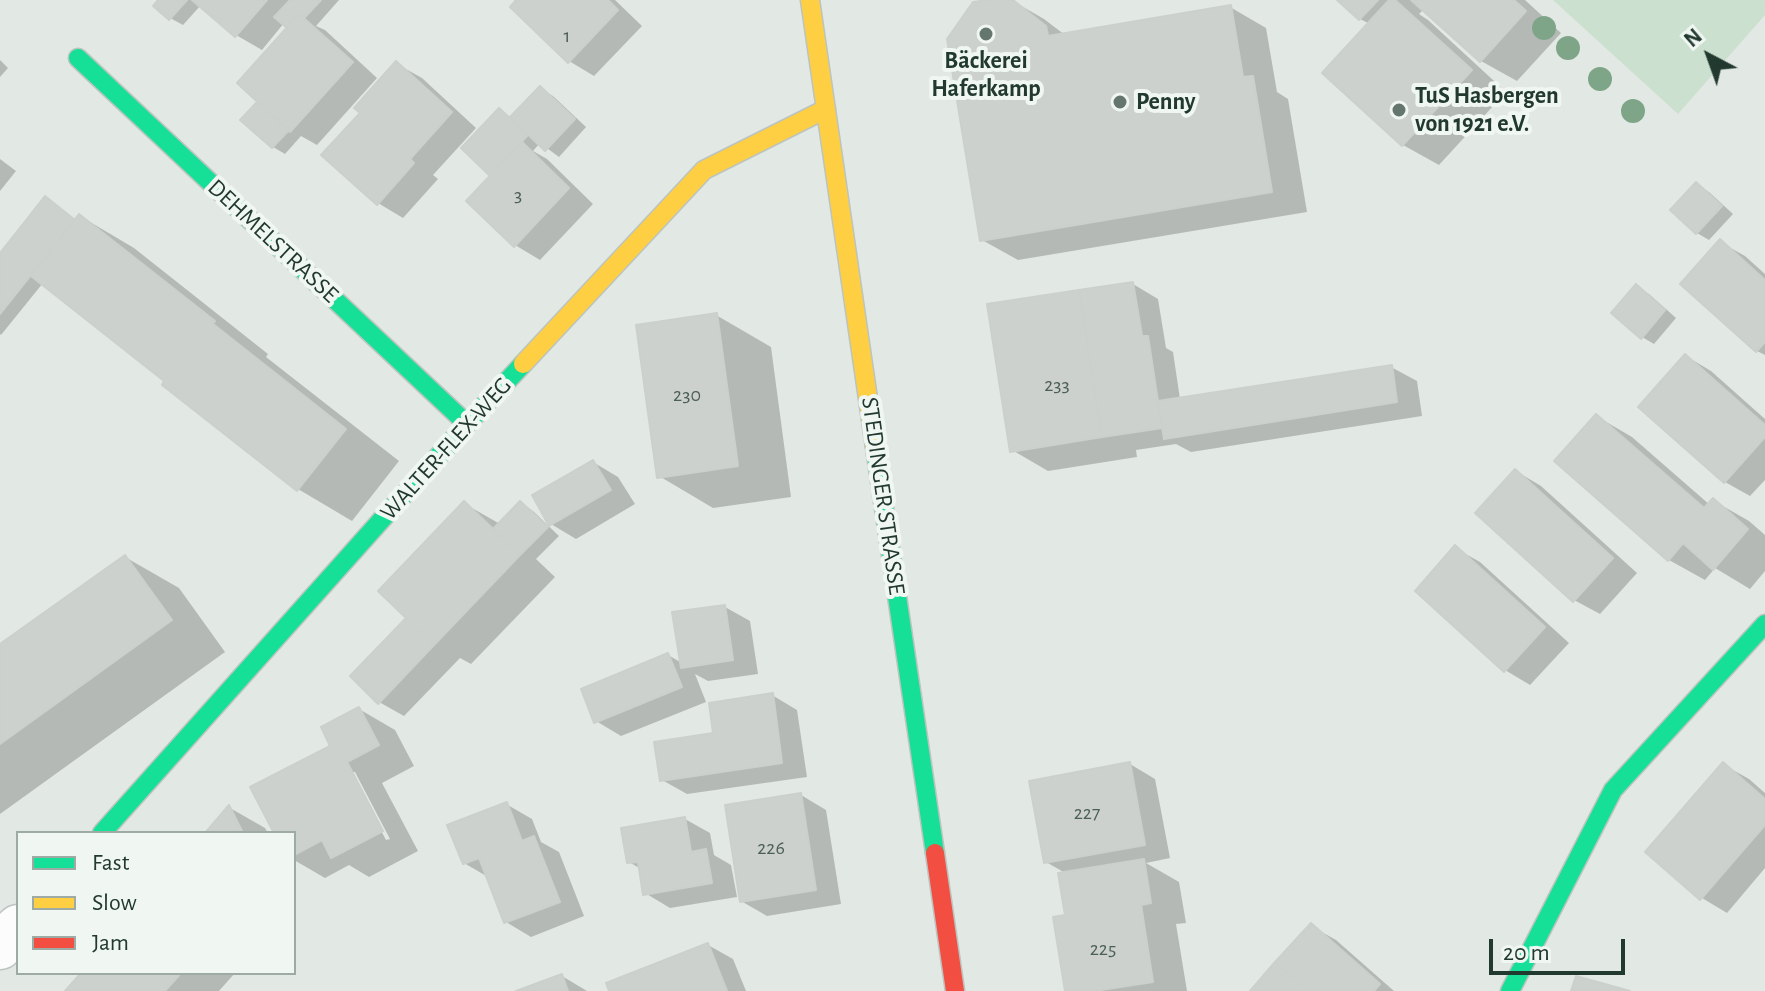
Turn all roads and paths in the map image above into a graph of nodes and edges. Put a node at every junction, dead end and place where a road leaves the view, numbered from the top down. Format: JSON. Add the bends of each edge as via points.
{"nodes":[{"id":1,"x":810,"y":0,"type":"edge"},
{"id":2,"x":78,"y":58,"type":"dead end"},
{"id":3,"x":826,"y":109,"type":"junction"},
{"id":4,"x":467,"y":424,"type":"junction"},
{"id":5,"x":1765,"y":624,"type":"edge"},
{"id":6,"x":104,"y":831,"type":"edge"},
{"id":7,"x":16,"y":929,"type":"edge"},
{"id":8,"x":0,"y":947,"type":"edge"},
{"id":9,"x":955,"y":991,"type":"edge"},
{"id":10,"x":1510,"y":991,"type":"edge"}],
"edges":[{"from":1,"to":3,"type":"street","name":"STEDINGER STRASSE"},
{"from":2,"to":4,"type":"street","name":"DEHMELSTRASSE"},
{"from":3,"to":4,"type":"street","name":"WALTER-FLEX-WEG","via":[[704,170]]},
{"from":3,"to":9,"type":"street","name":"STEDINGER STRASSE"},
{"from":4,"to":6,"type":"street","name":"WALTER-FLEX-WEG"},
{"from":5,"to":10,"type":"street","via":[[1613,790]]},
{"from":7,"to":8,"type":"street"}]}
